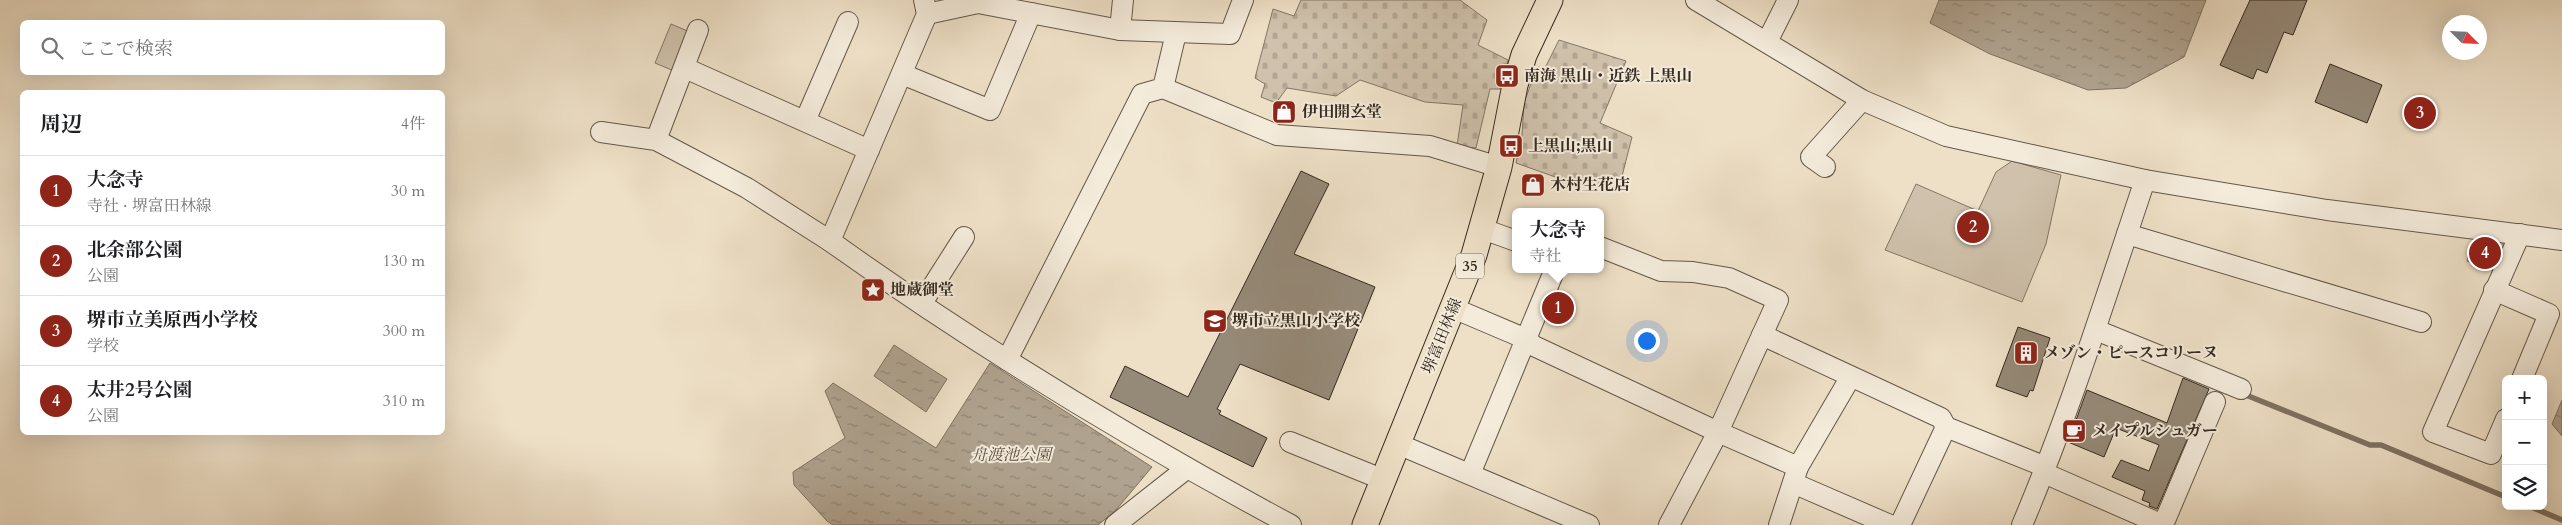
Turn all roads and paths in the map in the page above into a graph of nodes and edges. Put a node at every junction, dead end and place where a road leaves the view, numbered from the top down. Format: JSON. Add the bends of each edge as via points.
{"nodes":[{"id":1,"x":1123,"y":0,"type":"edge"},
{"id":2,"x":1243,"y":0,"type":"edge"},
{"id":3,"x":1550,"y":0,"type":"edge"},
{"id":4,"x":1696,"y":0,"type":"edge"},
{"id":5,"x":1788,"y":0,"type":"edge"},
{"id":6,"x":926,"y":7,"type":"edge"},
{"id":7,"x":1032,"y":13,"type":"junction"},
{"id":8,"x":848,"y":22,"type":"dead end"},
{"id":9,"x":698,"y":30,"type":"dead end"},
{"id":10,"x":1120,"y":30,"type":"junction"},
{"id":11,"x":1176,"y":33,"type":"junction"},
{"id":12,"x":1767,"y":42,"type":"junction"},
{"id":13,"x":685,"y":68,"type":"junction"},
{"id":14,"x":902,"y":74,"type":"junction"},
{"id":15,"x":1163,"y":88,"type":"junction"},
{"id":16,"x":1862,"y":100,"type":"junction"},
{"id":17,"x":805,"y":121,"type":"junction"},
{"id":18,"x":601,"y":132,"type":"dead end"},
{"id":19,"x":656,"y":140,"type":"junction"},
{"id":20,"x":869,"y":150,"type":"junction"},
{"id":21,"x":1499,"y":167,"type":"junction"},
{"id":22,"x":1825,"y":167,"type":"dead end"},
{"id":23,"x":2145,"y":180,"type":"junction"},
{"id":24,"x":1483,"y":229,"type":"junction"},
{"id":25,"x":2127,"y":234,"type":"junction"},
{"id":26,"x":2520,"y":234,"type":"junction"},
{"id":27,"x":964,"y":237,"type":"dead end"},
{"id":28,"x":1512,"y":240,"type":"edge"},
{"id":29,"x":2562,"y":240,"type":"edge"},
{"id":30,"x":830,"y":241,"type":"junction"},
{"id":31,"x":1604,"y":250,"type":"edge"},
{"id":32,"x":1553,"y":273,"type":"edge"},
{"id":33,"x":2494,"y":290,"type":"junction"},
{"id":34,"x":922,"y":303,"type":"junction"},
{"id":35,"x":1453,"y":308,"type":"junction"},
{"id":36,"x":2421,"y":322,"type":"dead end"},
{"id":37,"x":2096,"y":330,"type":"junction"},
{"id":38,"x":1762,"y":335,"type":"junction"},
{"id":39,"x":1526,"y":339,"type":"junction"},
{"id":40,"x":1007,"y":360,"type":"junction"},
{"id":41,"x":2524,"y":375,"type":"edge"},
{"id":42,"x":1850,"y":378,"type":"junction"},
{"id":43,"x":2241,"y":389,"type":"dead end"},
{"id":44,"x":2214,"y":402,"type":"dead end"},
{"id":45,"x":2505,"y":420,"type":"edge"},
{"id":46,"x":1946,"y":427,"type":"junction"},
{"id":47,"x":1718,"y":432,"type":"junction"},
{"id":48,"x":1290,"y":442,"type":"dead end"},
{"id":49,"x":1398,"y":444,"type":"junction"},
{"id":50,"x":1186,"y":469,"type":"junction"},
{"id":51,"x":2045,"y":470,"type":"junction"},
{"id":52,"x":1470,"y":474,"type":"junction"},
{"id":53,"x":1795,"y":475,"type":"junction"},
{"id":54,"x":1384,"y":480,"type":"junction"},
{"id":55,"x":1115,"y":525,"type":"edge"},
{"id":56,"x":1291,"y":525,"type":"edge"},
{"id":57,"x":1366,"y":525,"type":"edge"},
{"id":58,"x":1589,"y":525,"type":"edge"},
{"id":59,"x":1669,"y":525,"type":"edge"},
{"id":60,"x":1779,"y":525,"type":"edge"},
{"id":61,"x":1890,"y":525,"type":"edge"},
{"id":62,"x":1900,"y":525,"type":"edge"},
{"id":63,"x":2022,"y":525,"type":"edge"},
{"id":64,"x":2163,"y":525,"type":"edge"}],
"edges":[{"from":1,"to":10,"type":"street"},
{"from":2,"to":11,"type":"street","via":[[1230,34]]},
{"from":3,"to":21,"type":"main road","name":"堺富田林線","number":"35","via":[[1515,85]]},
{"from":4,"to":12,"type":"street"},
{"from":5,"to":12,"type":"street"},
{"from":6,"to":7,"type":"street","via":[[978,2]]},
{"from":6,"to":14,"type":"street"},
{"from":7,"to":10,"type":"street"},
{"from":7,"to":14,"type":"street","via":[[990,110]]},
{"from":8,"to":17,"type":"street"},
{"from":9,"to":13,"type":"street"},
{"from":10,"to":11,"type":"street"},
{"from":11,"to":15,"type":"street"},
{"from":12,"to":16,"type":"street"},
{"from":13,"to":17,"type":"street"},
{"from":13,"to":19,"type":"street"},
{"from":14,"to":20,"type":"street"},
{"from":15,"to":21,"type":"street","via":[[1277,135],[1430,146]]},
{"from":15,"to":40,"type":"street","via":[[1142,94]]},
{"from":16,"to":22,"type":"street","via":[[1811,157]]},
{"from":16,"to":23,"type":"street","via":[[1946,136]]},
{"from":17,"to":20,"type":"street"},
{"from":18,"to":19,"type":"street"},
{"from":19,"to":30,"type":"street","via":[[747,188]]},
{"from":20,"to":30,"type":"street"},
{"from":21,"to":24,"type":"main road","name":"堺富田林線","number":"35"},
{"from":23,"to":25,"type":"street"},
{"from":23,"to":26,"type":"street","via":[[2327,210]]},
{"from":24,"to":28,"type":"street"},
{"from":24,"to":35,"type":"main road","name":"堺富田林線","number":"35"},
{"from":25,"to":36,"type":"street"},
{"from":25,"to":37,"type":"street"},
{"from":26,"to":29,"type":"street"},
{"from":26,"to":33,"type":"street"},
{"from":27,"to":34,"type":"street"},
{"from":30,"to":34,"type":"street"},
{"from":31,"to":38,"type":"street","via":[[1661,272],[1693,272],[1729,278],[1778,300]]},
{"from":32,"to":39,"type":"street"},
{"from":33,"to":41,"type":"street","via":[[2549,314]]},
{"from":33,"to":45,"type":"street","via":[[2433,432],[2491,454]]},
{"from":34,"to":40,"type":"street"},
{"from":35,"to":39,"type":"street"},
{"from":35,"to":49,"type":"main road","name":"堺富田林線","number":"35"},
{"from":37,"to":43,"type":"street"},
{"from":37,"to":51,"type":"street"},
{"from":38,"to":42,"type":"street"},
{"from":38,"to":47,"type":"street"},
{"from":39,"to":47,"type":"street","via":[[1534,346]]},
{"from":39,"to":52,"type":"street"},
{"from":40,"to":50,"type":"street"},
{"from":42,"to":46,"type":"street","via":[[1941,418]]},
{"from":42,"to":53,"type":"street"},
{"from":44,"to":64,"type":"street"},
{"from":46,"to":51,"type":"street"},
{"from":46,"to":62,"type":"street"},
{"from":47,"to":53,"type":"street"},
{"from":47,"to":59,"type":"street"},
{"from":48,"to":54,"type":"street","via":[[1319,461]]},
{"from":49,"to":52,"type":"street"},
{"from":49,"to":54,"type":"main road","name":"堺富田林線","number":"35"},
{"from":50,"to":55,"type":"street"},
{"from":50,"to":56,"type":"street"},
{"from":51,"to":63,"type":"street"},
{"from":51,"to":64,"type":"street"},
{"from":52,"to":58,"type":"street"},
{"from":53,"to":60,"type":"street"},
{"from":53,"to":61,"type":"street"},
{"from":54,"to":57,"type":"main road","name":"堺富田林線","number":"35"}]}
